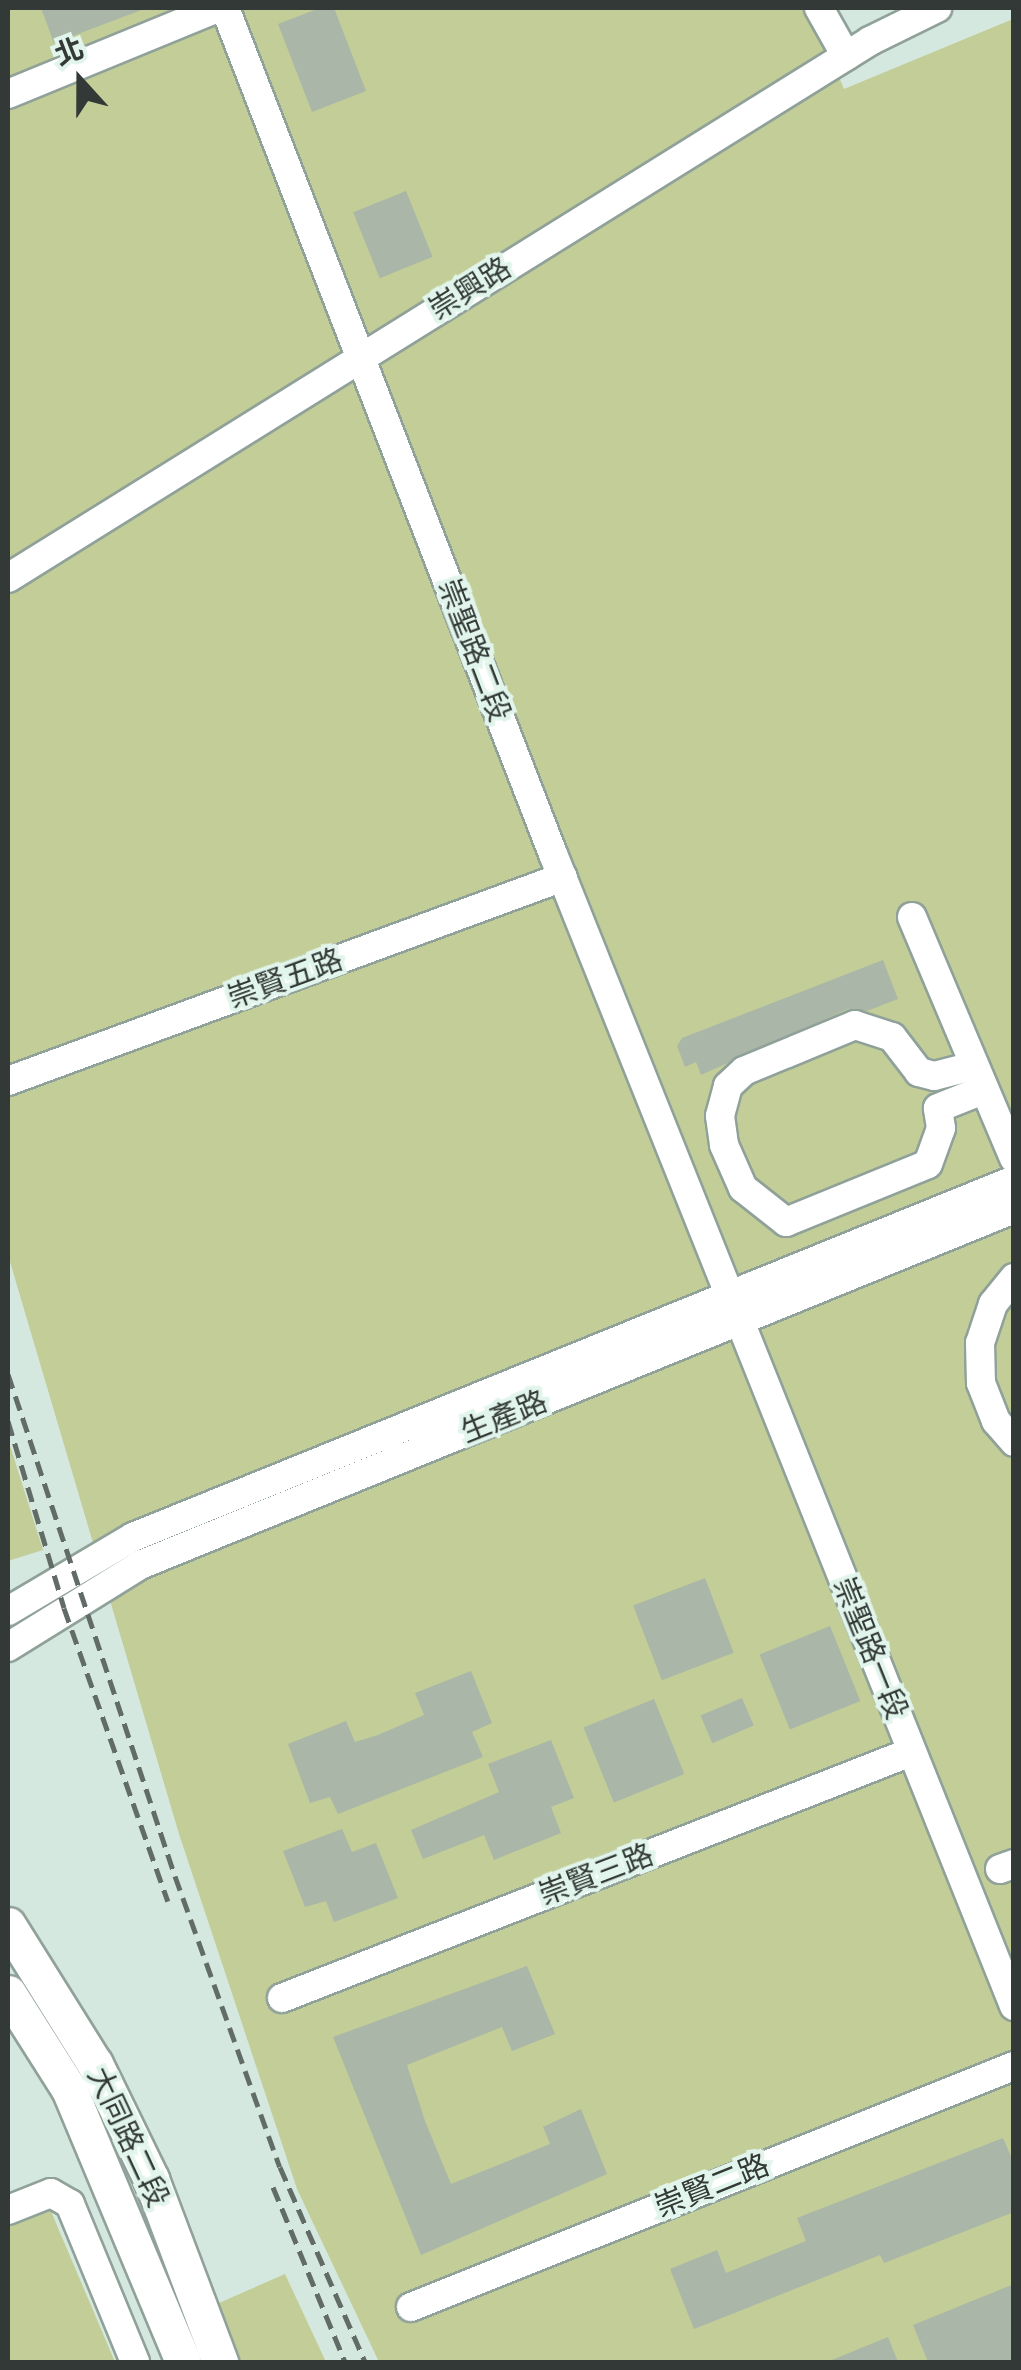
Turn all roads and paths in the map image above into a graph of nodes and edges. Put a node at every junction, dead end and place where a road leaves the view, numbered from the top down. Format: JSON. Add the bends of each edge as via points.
{"nodes":[{"id":1,"x":222,"y":8,"type":"edge"},
{"id":2,"x":819,"y":8,"type":"edge"},
{"id":3,"x":937,"y":8,"type":"edge"},
{"id":4,"x":846,"y":56,"type":"junction"},
{"id":5,"x":8,"y":94,"type":"edge"},
{"id":6,"x":361,"y":357,"type":"junction"},
{"id":7,"x":8,"y":578,"type":"edge"},
{"id":8,"x":562,"y":877,"type":"junction"},
{"id":9,"x":912,"y":916,"type":"dead end"},
{"id":10,"x":919,"y":1072,"type":"junction"},
{"id":11,"x":978,"y":1078,"type":"junction"},
{"id":12,"x":8,"y":1082,"type":"edge"},
{"id":13,"x":938,"y":1108,"type":"junction"},
{"id":14,"x":1014,"y":1158,"type":"edge"},
{"id":15,"x":1014,"y":1180,"type":"edge"},
{"id":16,"x":1014,"y":1210,"type":"edge"},
{"id":17,"x":1014,"y":1278,"type":"edge"},
{"id":18,"x":728,"y":1290,"type":"junction"},
{"id":19,"x":740,"y":1320,"type":"junction"},
{"id":20,"x":1014,"y":1442,"type":"edge"},
{"id":21,"x":8,"y":1611,"type":"edge"},
{"id":22,"x":8,"y":1647,"type":"edge"},
{"id":23,"x":911,"y":1752,"type":"junction"},
{"id":24,"x":8,"y":1926,"type":"edge"},
{"id":25,"x":8,"y":1993,"type":"edge"},
{"id":26,"x":282,"y":1998,"type":"dead end"},
{"id":27,"x":1014,"y":2006,"type":"edge"},
{"id":28,"x":1014,"y":2066,"type":"edge"},
{"id":29,"x":8,"y":2210,"type":"edge"},
{"id":30,"x":411,"y":2307,"type":"dead end"},
{"id":31,"x":135,"y":2362,"type":"edge"},
{"id":32,"x":183,"y":2362,"type":"edge"},
{"id":33,"x":220,"y":2362,"type":"edge"}],
"edges":[{"from":1,"to":5,"type":"street"},
{"from":1,"to":6,"type":"street","name":"崇聖路二段"},
{"from":2,"to":4,"type":"street"},
{"from":3,"to":4,"type":"street","name":"崇興路"},
{"from":4,"to":6,"type":"street","name":"崇興路"},
{"from":6,"to":7,"type":"street","name":"崇興路"},
{"from":6,"to":8,"type":"street","name":"崇聖路二段"},
{"from":8,"to":12,"type":"street","name":"崇賢五路"},
{"from":8,"to":18,"type":"street","name":"崇聖路二段"},
{"from":9,"to":11,"type":"street"},
{"from":10,"to":11,"type":"street"},
{"from":10,"to":13,"type":"street"},
{"from":10,"to":13,"type":"street","via":[[892,1037],[855,1026],[744,1071],[728,1086],[720,1116],[724,1145],[743,1188],[786,1222],[928,1164],[941,1128]]},
{"from":11,"to":13,"type":"street"},
{"from":11,"to":14,"type":"street"},
{"from":15,"to":18,"type":"street","name":"生產路"},
{"from":16,"to":19,"type":"street","name":"生產路"},
{"from":17,"to":20,"type":"street","via":[[993,1304],[980,1343],[981,1383]]},
{"from":18,"to":19,"type":"street","name":"崇聖路一段"},
{"from":18,"to":21,"type":"street","name":"生產路","via":[[133,1537]]},
{"from":19,"to":22,"type":"street","name":"生產路","via":[[140,1565]]},
{"from":19,"to":23,"type":"street","name":"崇聖路一段"},
{"from":23,"to":26,"type":"street","name":"崇賢三路"},
{"from":23,"to":27,"type":"street","name":"崇聖路一段"},
{"from":24,"to":33,"type":"main road","name":"大同路二段","via":[[95,2064],[151,2179]]},
{"from":25,"to":32,"type":"main road","name":"大同路二段","via":[[70,2089]]},
{"from":28,"to":30,"type":"street","name":"崇賢二路"},
{"from":29,"to":31,"type":"street","via":[[51,2193],[70,2204]]}]}
